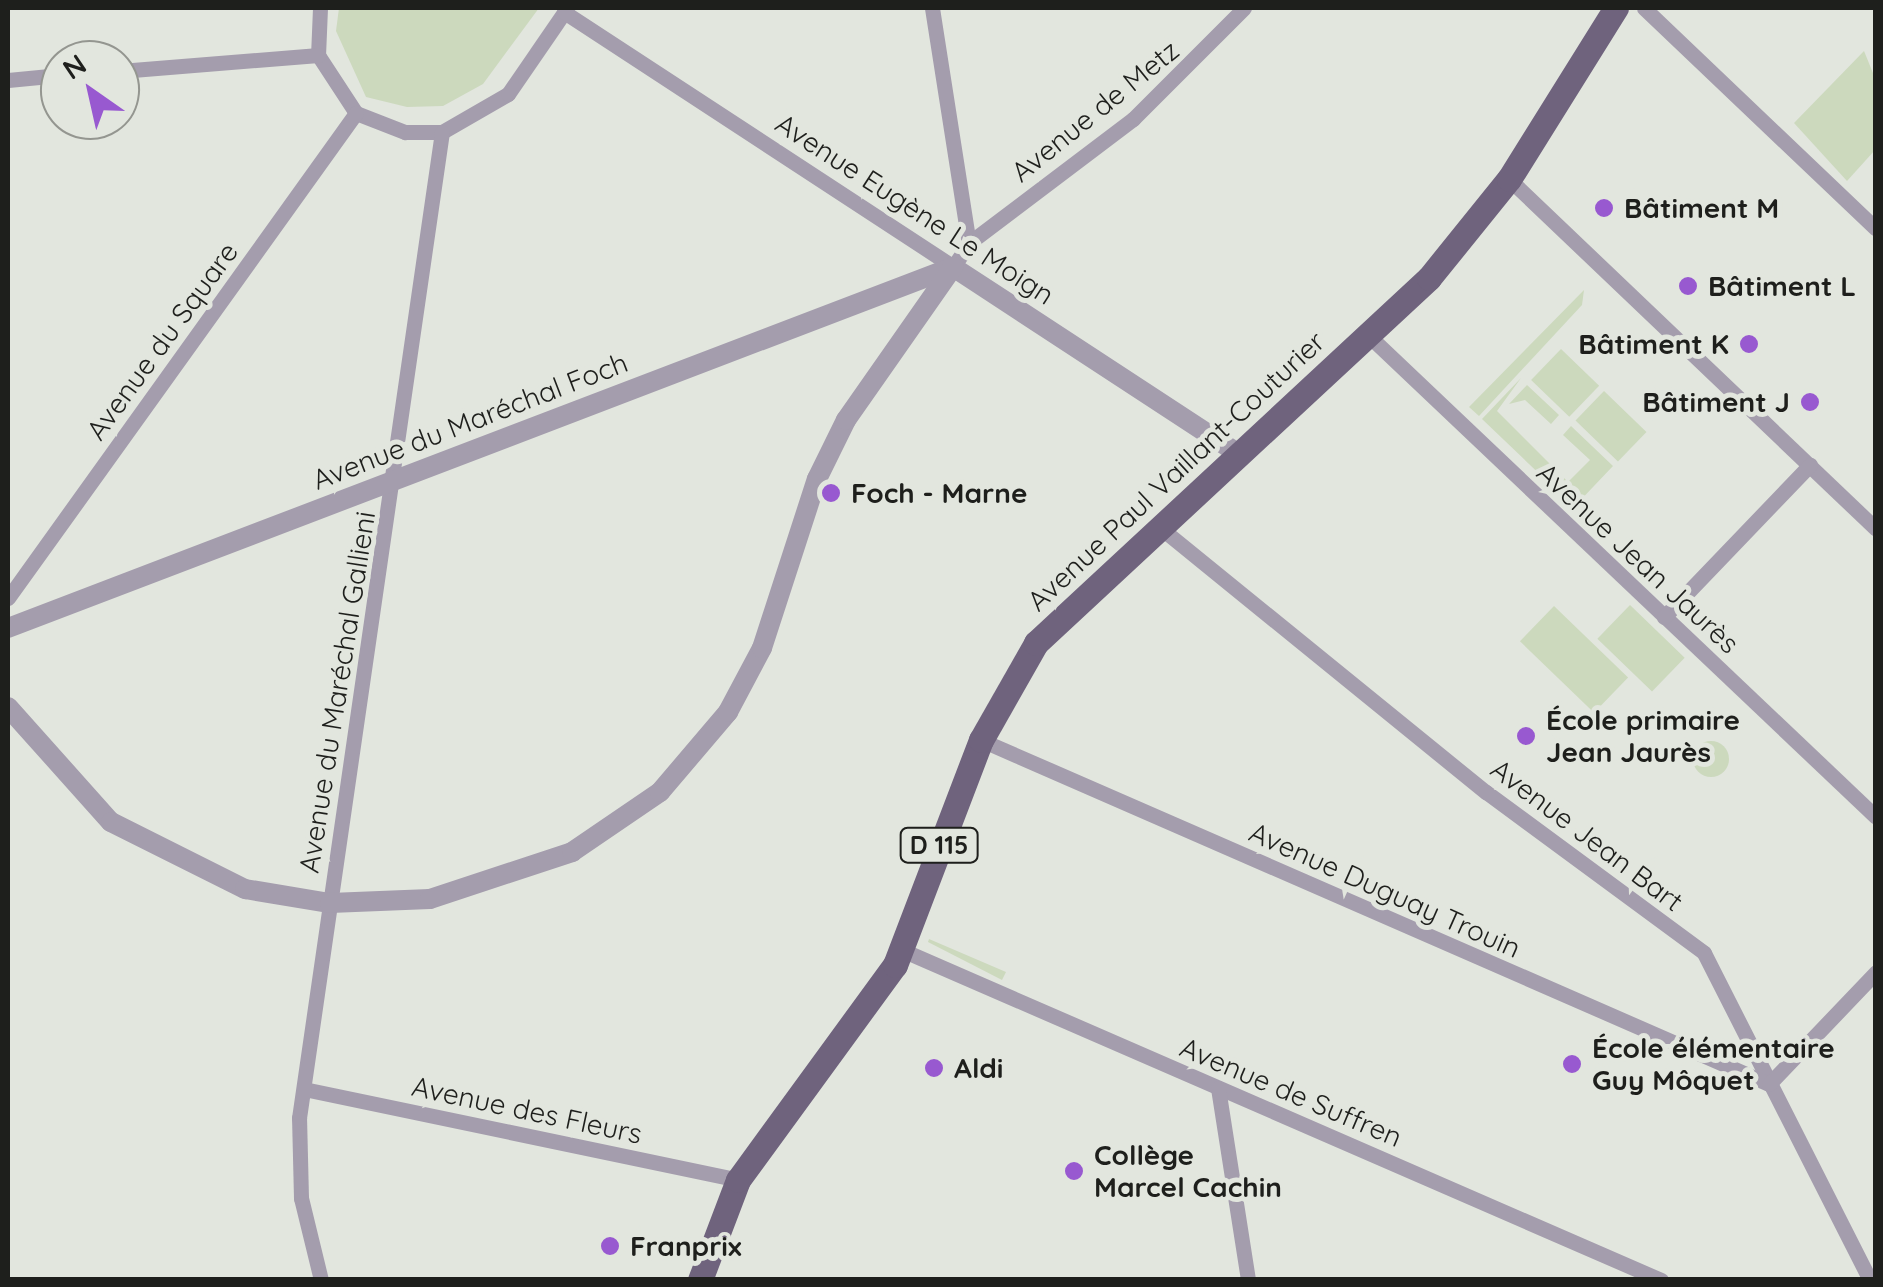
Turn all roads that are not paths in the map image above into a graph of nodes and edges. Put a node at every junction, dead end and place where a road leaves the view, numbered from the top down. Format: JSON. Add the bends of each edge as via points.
{"nodes":[{"id":1,"x":320,"y":8,"type":"edge"},
{"id":2,"x":932,"y":8,"type":"edge"},
{"id":3,"x":1244,"y":8,"type":"edge"},
{"id":4,"x":1616,"y":8,"type":"edge"},
{"id":5,"x":1644,"y":8,"type":"edge"},
{"id":6,"x":565,"y":10,"type":"edge"},
{"id":7,"x":318,"y":55,"type":"junction"},
{"id":8,"x":140,"y":68,"type":"edge"},
{"id":9,"x":40,"y":78,"type":"edge"},
{"id":10,"x":8,"y":80,"type":"edge"},
{"id":11,"x":356,"y":113,"type":"junction"},
{"id":12,"x":442,"y":132,"type":"junction"},
{"id":13,"x":1509,"y":180,"type":"junction"},
{"id":14,"x":1876,"y":229,"type":"edge"},
{"id":15,"x":969,"y":243,"type":"junction"},
{"id":16,"x":953,"y":266,"type":"junction"},
{"id":17,"x":910,"y":282,"type":"junction"},
{"id":18,"x":926,"y":304,"type":"junction"},
{"id":19,"x":1368,"y":335,"type":"junction"},
{"id":20,"x":1236,"y":452,"type":"junction"},
{"id":21,"x":1810,"y":465,"type":"junction"},
{"id":22,"x":394,"y":478,"type":"junction"},
{"id":23,"x":1156,"y":524,"type":"junction"},
{"id":24,"x":1876,"y":530,"type":"edge"},
{"id":25,"x":8,"y":598,"type":"edge"},
{"id":26,"x":1664,"y":616,"type":"junction"},
{"id":27,"x":8,"y":628,"type":"edge"},
{"id":28,"x":8,"y":707,"type":"edge"},
{"id":29,"x":980,"y":740,"type":"junction"},
{"id":30,"x":1876,"y":816,"type":"edge"},
{"id":31,"x":330,"y":903,"type":"junction"},
{"id":32,"x":902,"y":950,"type":"junction"},
{"id":33,"x":1876,"y":972,"type":"edge"},
{"id":34,"x":1770,"y":1084,"type":"junction"},
{"id":35,"x":1218,"y":1088,"type":"junction"},
{"id":36,"x":304,"y":1090,"type":"junction"},
{"id":37,"x":738,"y":1180,"type":"junction"},
{"id":38,"x":321,"y":1280,"type":"edge"},
{"id":39,"x":700,"y":1280,"type":"edge"},
{"id":40,"x":1248,"y":1280,"type":"edge"},
{"id":41,"x":1661,"y":1280,"type":"edge"},
{"id":42,"x":1870,"y":1280,"type":"edge"}],
"edges":[{"from":1,"to":7,"type":"street"},
{"from":2,"to":15,"type":"street"},
{"from":3,"to":15,"type":"street","name":"Avenue de Metz","via":[[1134,119]]},
{"from":4,"to":13,"type":"main road","name":"Avenue Paul Vaillant-Couturier","number":"D 115"},
{"from":5,"to":14,"type":"street"},
{"from":6,"to":12,"type":"street","via":[[508,94]]},
{"from":6,"to":16,"type":"street","name":"Avenue Eugène Le Moign"},
{"from":7,"to":8,"type":"street"},
{"from":7,"to":11,"type":"street"},
{"from":9,"to":10,"type":"street"},
{"from":11,"to":12,"type":"street","via":[[405,132]]},
{"from":11,"to":25,"type":"street","name":"Avenue du Square"},
{"from":12,"to":22,"type":"street","name":"Avenue du Maréchal Gallieni"},
{"from":13,"to":19,"type":"main road","name":"Avenue Paul Vaillant-Couturier","number":"D 115"},
{"from":13,"to":21,"type":"street","via":[[1670,343]]},
{"from":15,"to":16,"type":"street","name":"Avenue de Metz"},
{"from":16,"to":17,"type":"street","name":"Avenue du Maréchal Foch"},
{"from":16,"to":18,"type":"street"},
{"from":16,"to":20,"type":"street","name":"Avenue Eugène Le Moign"},
{"from":17,"to":18,"type":"street"},
{"from":17,"to":22,"type":"street","name":"Avenue du Maréchal Foch"},
{"from":18,"to":31,"type":"street","via":[[816,479],[741,690],[660,792],[572,852],[486,887]]},
{"from":19,"to":20,"type":"main road","name":"Avenue Paul Vaillant-Couturier","number":"D 115"},
{"from":19,"to":26,"type":"street","name":"Avenue Jean Jaurès"},
{"from":20,"to":23,"type":"main road","name":"Avenue Paul Vaillant-Couturier","number":"D 115"},
{"from":21,"to":24,"type":"street"},
{"from":21,"to":26,"type":"street"},
{"from":22,"to":27,"type":"street","name":"Avenue du Maréchal Foch"},
{"from":22,"to":31,"type":"street","name":"Avenue du Maréchal Gallieni"},
{"from":23,"to":29,"type":"main road","name":"Avenue Paul Vaillant-Couturier","number":"D 115","via":[[1036,642]]},
{"from":23,"to":34,"type":"street","name":"Avenue Jean Bart","via":[[1704,953]]},
{"from":26,"to":30,"type":"street","name":"Avenue Jean Jaurès"},
{"from":28,"to":31,"type":"street","via":[[112,822],[209,877]]},
{"from":29,"to":32,"type":"main road","name":"Avenue Paul Vaillant-Couturier","number":"D 115"},
{"from":29,"to":34,"type":"street","name":"Avenue Duguay Trouin"},
{"from":31,"to":36,"type":"street","name":"Avenue du Maréchal Gallieni"},
{"from":32,"to":35,"type":"street","name":"Avenue de Suffren"},
{"from":32,"to":37,"type":"main road","name":"Avenue Paul Vaillant-Couturier","number":"D 115"},
{"from":33,"to":34,"type":"street"},
{"from":34,"to":42,"type":"street","name":"Avenue Jean Bart"},
{"from":35,"to":40,"type":"street"},
{"from":35,"to":41,"type":"street","name":"Avenue de Suffren"},
{"from":36,"to":37,"type":"street","name":"Avenue des Fleurs"},
{"from":36,"to":38,"type":"street","name":"Avenue du Maréchal Gallieni","via":[[299,1186]]},
{"from":37,"to":39,"type":"main road","name":"Avenue Paul Vaillant-Couturier","number":"D 115"}]}
